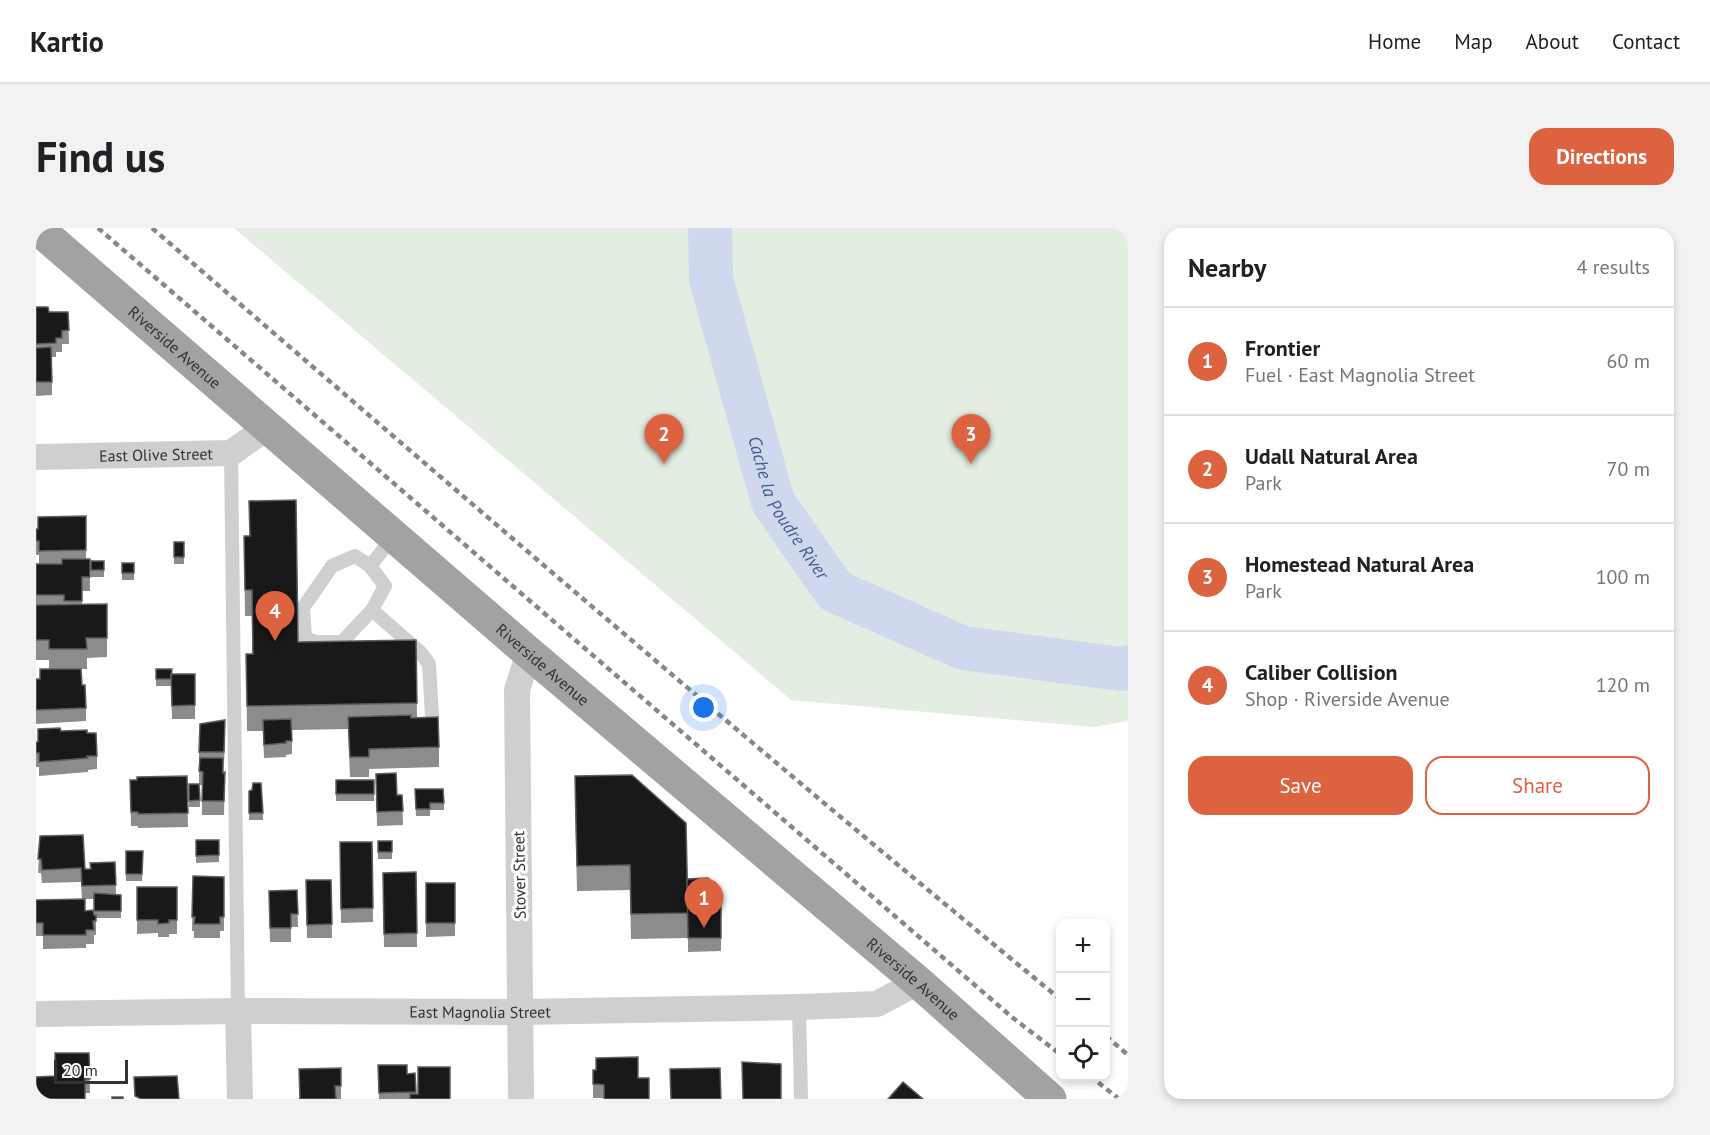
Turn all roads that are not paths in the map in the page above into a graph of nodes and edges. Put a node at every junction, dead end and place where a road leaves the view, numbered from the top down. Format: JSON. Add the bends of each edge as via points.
{"nodes":[{"id":1,"x":37,"y":228,"type":"edge"},
{"id":2,"x":268,"y":427,"type":"junction"},
{"id":3,"x":231,"y":453,"type":"junction"},
{"id":4,"x":36,"y":457,"type":"edge"},
{"id":5,"x":394,"y":536,"type":"junction"},
{"id":6,"x":370,"y":566,"type":"junction"},
{"id":7,"x":372,"y":610,"type":"junction"},
{"id":8,"x":529,"y":653,"type":"junction"},
{"id":9,"x":432,"y":716,"type":"edge"},
{"id":10,"x":918,"y":982,"type":"junction"},
{"id":11,"x":800,"y":1007,"type":"junction"},
{"id":12,"x":238,"y":1011,"type":"junction"},
{"id":13,"x":520,"y":1012,"type":"junction"},
{"id":14,"x":36,"y":1014,"type":"edge"},
{"id":15,"x":240,"y":1099,"type":"edge"},
{"id":16,"x":521,"y":1099,"type":"edge"},
{"id":17,"x":801,"y":1099,"type":"edge"},
{"id":18,"x":1050,"y":1099,"type":"edge"}],
"edges":[{"from":1,"to":2,"type":"highway","name":"Riverside Avenue"},
{"from":2,"to":3,"type":"street","name":"East Olive Street"},
{"from":2,"to":5,"type":"highway","name":"Riverside Avenue"},
{"from":3,"to":4,"type":"street","name":"East Olive Street"},
{"from":3,"to":12,"type":"lane"},
{"from":5,"to":6,"type":"lane"},
{"from":5,"to":8,"type":"highway","name":"Riverside Avenue"},
{"from":6,"to":7,"type":"lane","via":[[385,586]]},
{"from":6,"to":7,"type":"lane","via":[[355,556],[332,566],[303,608],[305,638],[342,642]]},
{"from":7,"to":9,"type":"lane","via":[[429,664]]},
{"from":8,"to":10,"type":"highway","name":"Riverside Avenue"},
{"from":8,"to":13,"type":"street","name":"Stover Street","via":[[517,690]]},
{"from":10,"to":11,"type":"street","name":"East Magnolia Street","via":[[877,1004]]},
{"from":10,"to":18,"type":"highway","name":"Riverside Avenue"},
{"from":11,"to":13,"type":"street","name":"East Magnolia Street"},
{"from":11,"to":17,"type":"lane"},
{"from":12,"to":13,"type":"street","name":"East Magnolia Street"},
{"from":12,"to":14,"type":"street","name":"East Magnolia Street"},
{"from":12,"to":15,"type":"street"},
{"from":13,"to":16,"type":"street","name":"Stover Street"}]}
